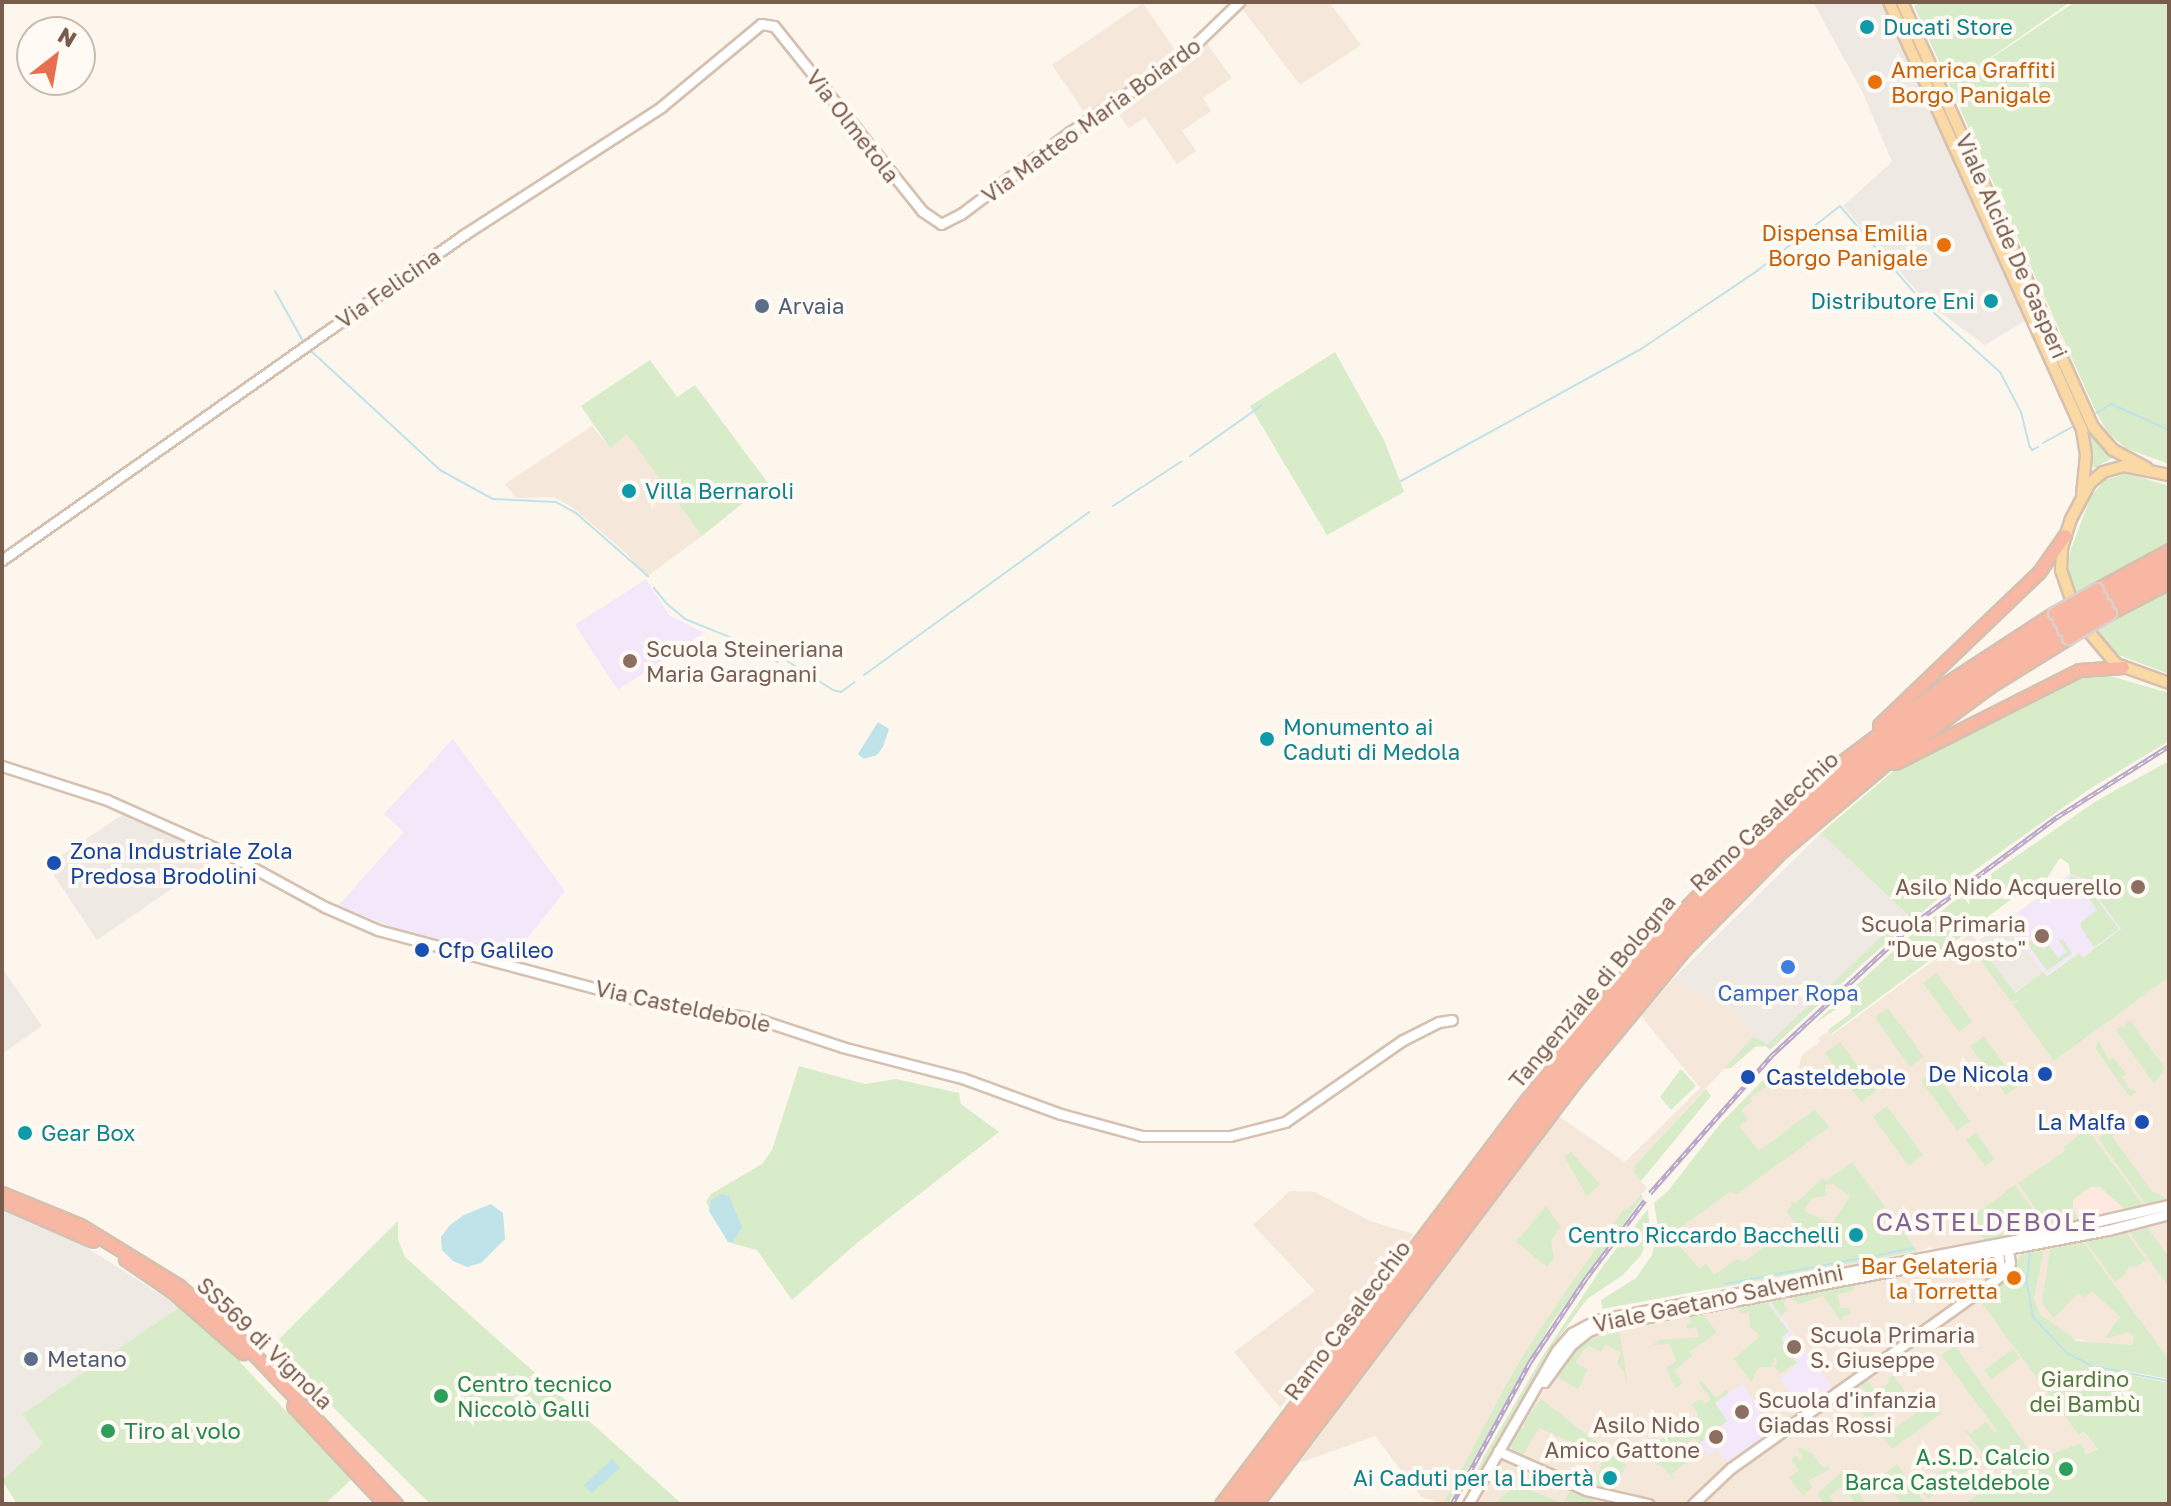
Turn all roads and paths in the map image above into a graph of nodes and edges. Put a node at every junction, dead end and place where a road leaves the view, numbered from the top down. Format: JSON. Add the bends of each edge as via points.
{"nodes":[{"id":1,"x":1239,"y":2,"type":"edge"},
{"id":2,"x":1889,"y":2,"type":"edge"},
{"id":3,"x":1902,"y":2,"type":"edge"},
{"id":4,"x":774,"y":26,"type":"joint"},
{"id":5,"x":934,"y":222,"type":"joint"},
{"id":6,"x":2147,"y":468,"type":"junction"},
{"id":7,"x":2169,"y":475,"type":"edge"},
{"id":8,"x":2082,"y":495,"type":"junction"},
{"id":9,"x":2065,"y":535,"type":"junction"},
{"id":10,"x":2169,"y":550,"type":"edge"},
{"id":11,"x":2,"y":560,"type":"edge"},
{"id":12,"x":2169,"y":561,"type":"edge"},
{"id":13,"x":2169,"y":571,"type":"edge"},
{"id":14,"x":2169,"y":582,"type":"edge"},
{"id":15,"x":2070,"y":596,"type":"dead end"},
{"id":16,"x":2103,"y":601,"type":"junction"},
{"id":17,"x":2061,"y":625,"type":"junction"},
{"id":18,"x":2089,"y":632,"type":"dead end"},
{"id":19,"x":2123,"y":667,"type":"junction"},
{"id":20,"x":2168,"y":683,"type":"edge"},
{"id":21,"x":1839,"y":764,"type":"junction"},
{"id":22,"x":2,"y":766,"type":"edge"},
{"id":23,"x":1805,"y":831,"type":"junction"},
{"id":24,"x":1452,"y":1020,"type":"dead end"},
{"id":25,"x":2,"y":1193,"type":"edge"},
{"id":26,"x":2,"y":1201,"type":"edge"},
{"id":27,"x":2169,"y":1205,"type":"edge"},
{"id":28,"x":2169,"y":1214,"type":"edge"},
{"id":29,"x":2126,"y":1221,"type":"junction"},
{"id":30,"x":2004,"y":1247,"type":"junction"},
{"id":31,"x":1498,"y":1451,"type":"junction"},
{"id":32,"x":385,"y":1504,"type":"edge"},
{"id":33,"x":396,"y":1504,"type":"edge"},
{"id":34,"x":1221,"y":1504,"type":"edge"},
{"id":35,"x":1233,"y":1504,"type":"edge"},
{"id":36,"x":1243,"y":1504,"type":"edge"},
{"id":37,"x":1256,"y":1504,"type":"edge"},
{"id":38,"x":1468,"y":1504,"type":"edge"},
{"id":39,"x":1648,"y":1504,"type":"edge"},
{"id":40,"x":1693,"y":1504,"type":"edge"}],
"edges":[{"from":1,"to":5,"type":"street","name":"Via Matteo Maria Boiardo","via":[[1183,56],[961,214],[944,224]]},
{"from":2,"to":8,"type":"main road","name":"Viale Alcide De Gasperi","via":[[2082,430]]},
{"from":3,"to":6,"type":"main road","name":"Viale Alcide De Gasperi","via":[[2093,427],[2113,450]]},
{"from":4,"to":5,"type":"street","name":"Via Olmetola"},
{"from":4,"to":11,"type":"street","name":"Via Felicina","via":[[765,23],[753,29],[661,107],[465,234]]},
{"from":6,"to":7,"type":"main road"},
{"from":6,"to":8,"type":"main road","via":[[2108,470]]},
{"from":8,"to":9,"type":"main road"},
{"from":9,"to":15,"type":"main road","via":[[2061,570]]},
{"from":9,"to":21,"type":"highway","via":[[2039,572]]},
{"from":10,"to":16,"type":"highway","name":"Tangenziale di Bologna"},
{"from":12,"to":16,"type":"highway","name":"Ramo Casalecchio"},
{"from":13,"to":16,"type":"highway","name":"Ramo Casalecchio"},
{"from":14,"to":16,"type":"highway","name":"Tangenziale di Bologna"},
{"from":16,"to":17,"type":"highway","name":"Ramo Casalecchio","bridge":true},
{"from":16,"to":17,"type":"highway","name":"Tangenziale di Bologna","bridge":true},
{"from":17,"to":21,"type":"highway","name":"Tangenziale di Bologna","via":[[1945,684]]},
{"from":17,"to":23,"type":"highway","name":"Tangenziale di Bologna"},
{"from":17,"to":35,"type":"highway","name":"Ramo Casalecchio","via":[[1985,668],[1863,757],[1695,912],[1583,1042]]},
{"from":17,"to":36,"type":"highway","name":"Ramo Casalecchio","via":[[1868,765],[1777,843],[1695,924],[1592,1044]]},
{"from":18,"to":19,"type":"main road","via":[[2104,654]]},
{"from":19,"to":20,"type":"main road"},
{"from":19,"to":23,"type":"highway","via":[[2079,670],[1928,745],[1887,768]]},
{"from":21,"to":34,"type":"highway","name":"Tangenziale di Bologna","via":[[1736,857],[1612,990]]},
{"from":22,"to":24,"type":"street","name":"Via Casteldebole","via":[[107,800],[378,930],[619,995],[758,1019],[1142,1136],[1230,1136],[1285,1122],[1403,1040]]},
{"from":23,"to":37,"type":"highway","name":"Tangenziale di Bologna","via":[[1726,906],[1640,1000]]},
{"from":25,"to":33,"type":"highway","name":"SS569 di Vignola","via":[[108,1240],[196,1300],[233,1332]]},
{"from":26,"to":32,"type":"highway","name":"SS569 di Vignola","via":[[104,1246],[173,1292],[237,1347]]},
{"from":27,"to":29,"type":"street","name":"Viale Gaetano Salvemini"},
{"from":28,"to":29,"type":"street","name":"Viale Gaetano Salvemini"},
{"from":29,"to":30,"type":"street","name":"Viale Gaetano Salvemini"},
{"from":30,"to":31,"type":"street","name":"Viale Gaetano Salvemini","via":[[1601,1318],[1572,1333],[1554,1354]]},
{"from":30,"to":40,"type":"street","via":[[2008,1268],[1731,1468]]},
{"from":31,"to":38,"type":"street","name":"Viale Gaetano Salvemini"},
{"from":31,"to":39,"type":"street","via":[[1586,1490]]}]}
